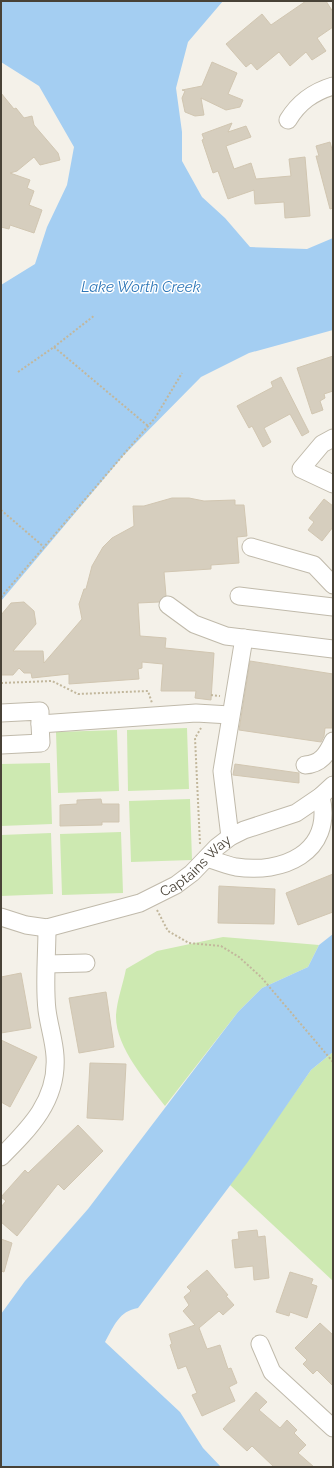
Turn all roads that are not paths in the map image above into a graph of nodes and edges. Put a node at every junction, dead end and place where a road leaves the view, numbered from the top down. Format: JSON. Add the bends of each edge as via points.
{"nodes":[{"id":1,"x":333,"y":86,"type":"edge"},
{"id":2,"x":288,"y":120,"type":"dead end"},
{"id":3,"x":333,"y":438,"type":"edge"},
{"id":4,"x":333,"y":484,"type":"edge"},
{"id":5,"x":251,"y":547,"type":"dead end"},
{"id":6,"x":333,"y":585,"type":"edge"},
{"id":7,"x":239,"y":596,"type":"dead end"},
{"id":8,"x":168,"y":605,"type":"dead end"},
{"id":9,"x":333,"y":607,"type":"edge"},
{"id":10,"x":244,"y":638,"type":"junction"},
{"id":11,"x":333,"y":650,"type":"edge"},
{"id":12,"x":1,"y":713,"type":"edge"},
{"id":13,"x":230,"y":716,"type":"junction"},
{"id":14,"x":40,"y":724,"type":"junction"},
{"id":15,"x":333,"y":740,"type":"edge"},
{"id":16,"x":1,"y":745,"type":"edge"},
{"id":17,"x":305,"y":765,"type":"dead end"},
{"id":18,"x":327,"y":791,"type":"edge"},
{"id":19,"x":230,"y":837,"type":"junction"},
{"id":20,"x":207,"y":858,"type":"junction"},
{"id":21,"x":1,"y":917,"type":"edge"},
{"id":22,"x":47,"y":928,"type":"junction"},
{"id":23,"x":86,"y":963,"type":"dead end"},
{"id":24,"x":47,"y":964,"type":"junction"},
{"id":25,"x":1,"y":1157,"type":"edge"},
{"id":26,"x":260,"y":1344,"type":"dead end"},
{"id":27,"x":333,"y":1428,"type":"edge"}],
"edges":[{"from":1,"to":2,"type":"street","via":[[305,100]]},
{"from":3,"to":4,"type":"street","via":[[322,444],[301,469]]},
{"from":5,"to":6,"type":"street","via":[[314,566]]},
{"from":7,"to":9,"type":"street"},
{"from":8,"to":10,"type":"street","via":[[207,630]]},
{"from":10,"to":11,"type":"street"},
{"from":10,"to":13,"type":"street"},
{"from":12,"to":14,"type":"street","via":[[40,711]]},
{"from":13,"to":14,"type":"street","via":[[196,714]]},
{"from":13,"to":19,"type":"street","via":[[222,771]]},
{"from":14,"to":16,"type":"street","via":[[41,743]]},
{"from":15,"to":17,"type":"street","via":[[321,760]]},
{"from":18,"to":19,"type":"street","name":"Captains Way","via":[[296,813]]},
{"from":18,"to":20,"type":"street","via":[[329,824],[324,839],[314,852],[294,862],[266,867],[236,867]]},
{"from":19,"to":20,"type":"street","name":"Captains Way"},
{"from":20,"to":22,"type":"street","name":"Captains Way","via":[[192,873],[158,895],[140,903]]},
{"from":21,"to":22,"type":"street","name":"Captains Way","via":[[21,924]]},
{"from":22,"to":24,"type":"street"},
{"from":23,"to":24,"type":"street"},
{"from":24,"to":25,"type":"street","via":[[47,1010],[55,1057],[52,1088],[39,1116]]},
{"from":26,"to":27,"type":"street","via":[[272,1372]]}]}
